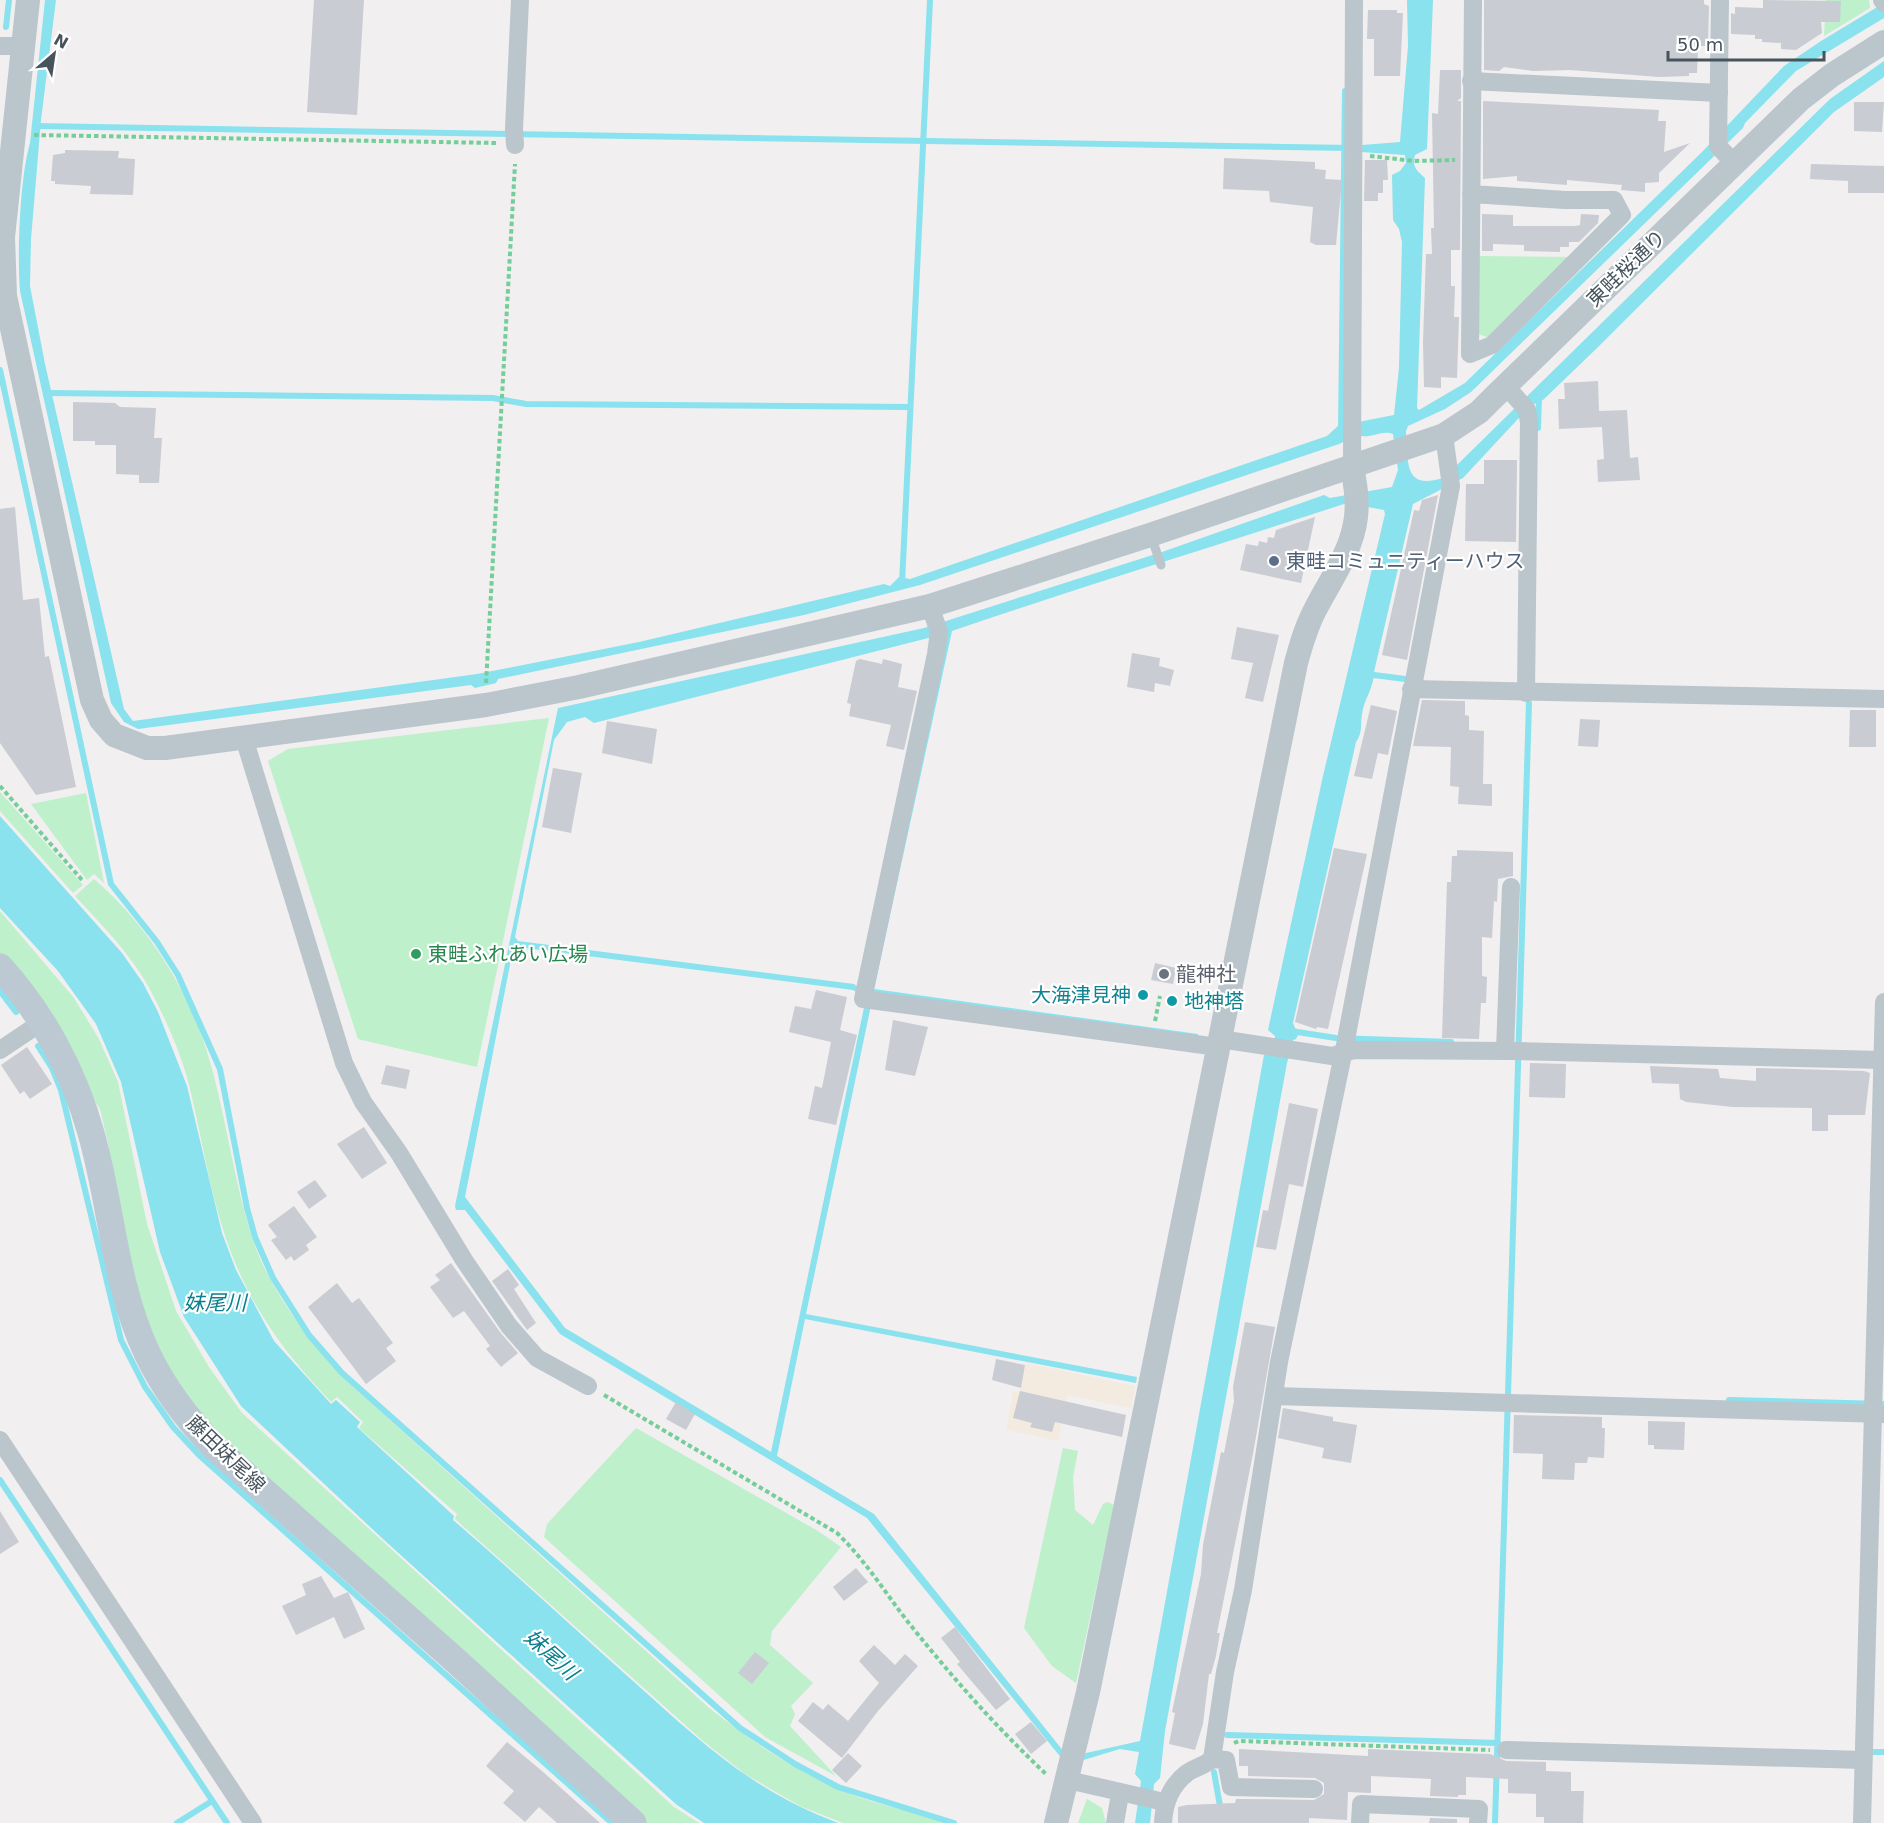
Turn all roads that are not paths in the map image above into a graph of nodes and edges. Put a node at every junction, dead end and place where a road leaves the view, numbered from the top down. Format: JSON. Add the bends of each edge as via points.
{"nodes":[{"id":1,"x":28,"y":0,"type":"edge"},
{"id":2,"x":520,"y":0,"type":"edge"},
{"id":3,"x":1354,"y":0,"type":"edge"},
{"id":4,"x":1473,"y":0,"type":"edge"},
{"id":5,"x":1720,"y":0,"type":"edge"},
{"id":6,"x":1884,"y":42,"type":"edge"},
{"id":7,"x":11,"y":46,"type":"edge"},
{"id":8,"x":1471,"y":81,"type":"junction"},
{"id":9,"x":1719,"y":93,"type":"junction"},
{"id":10,"x":515,"y":138,"type":"road end"},
{"id":11,"x":1734,"y":163,"type":"junction"},
{"id":12,"x":1471,"y":194,"type":"junction"},
{"id":13,"x":1506,"y":386,"type":"junction"},
{"id":14,"x":1444,"y":435,"type":"junction"},
{"id":15,"x":1352,"y":466,"type":"junction"},
{"id":16,"x":1153,"y":542,"type":"junction"},
{"id":17,"x":1161,"y":565,"type":"dead end"},
{"id":18,"x":935,"y":621,"type":"junction"},
{"id":19,"x":1413,"y":682,"type":"junction"},
{"id":20,"x":1526,"y":687,"type":"junction"},
{"id":21,"x":1884,"y":699,"type":"edge"},
{"id":22,"x":244,"y":738,"type":"junction"},
{"id":23,"x":1511,"y":887,"type":"dead end"},
{"id":24,"x":0,"y":967,"type":"edge"},
{"id":25,"x":1884,"y":1002,"type":"edge"},
{"id":26,"x":42,"y":1023,"type":"junction"},
{"id":27,"x":1219,"y":1043,"type":"junction"},
{"id":28,"x":1345,"y":1044,"type":"junction"},
{"id":29,"x":1511,"y":1047,"type":"junction"},
{"id":30,"x":0,"y":1050,"type":"edge"},
{"id":31,"x":1883,"y":1055,"type":"edge"},
{"id":32,"x":588,"y":1386,"type":"road end"},
{"id":33,"x":1274,"y":1396,"type":"junction"},
{"id":34,"x":1876,"y":1409,"type":"edge"},
{"id":35,"x":0,"y":1440,"type":"edge"},
{"id":36,"x":1498,"y":1750,"type":"road end"},
{"id":37,"x":1212,"y":1751,"type":"junction"},
{"id":38,"x":1863,"y":1760,"type":"junction"},
{"id":39,"x":1068,"y":1780,"type":"junction"},
{"id":40,"x":1314,"y":1789,"type":"dead end"},
{"id":41,"x":1143,"y":1798,"type":"junction"},
{"id":42,"x":253,"y":1823,"type":"edge"},
{"id":43,"x":633,"y":1823,"type":"edge"},
{"id":44,"x":1056,"y":1823,"type":"edge"},
{"id":45,"x":1115,"y":1823,"type":"edge"},
{"id":46,"x":1163,"y":1823,"type":"edge"},
{"id":47,"x":1360,"y":1823,"type":"edge"},
{"id":48,"x":1478,"y":1823,"type":"edge"},
{"id":49,"x":1862,"y":1823,"type":"edge"}],
"edges":[{"from":1,"to":7,"type":"street","name":"東畦桜通り"},
{"from":2,"to":10,"type":"street"},
{"from":3,"to":15,"type":"street"},
{"from":4,"to":8,"type":"street"},
{"from":5,"to":9,"type":"street"},
{"from":6,"to":11,"type":"street","name":"東畦桜通り","via":[[1801,99]]},
{"from":7,"to":22,"type":"street","name":"東畦桜通り","via":[[4,287],[92,700],[101,720],[114,735],[147,748]]},
{"from":8,"to":9,"type":"street"},
{"from":8,"to":12,"type":"street"},
{"from":9,"to":11,"type":"street","via":[[1718,146]]},
{"from":11,"to":13,"type":"street","name":"東畦桜通り"},
{"from":12,"to":12,"type":"street","via":[[1614,200],[1622,215],[1492,345],[1470,354]]},
{"from":13,"to":14,"type":"street","name":"東畦桜通り","via":[[1479,412]]},
{"from":13,"to":20,"type":"street","via":[[1527,410],[1529,423]]},
{"from":14,"to":15,"type":"street","name":"東畦桜通り"},
{"from":14,"to":19,"type":"street","via":[[1450,477]]},
{"from":15,"to":16,"type":"street","name":"東畦桜通り"},
{"from":15,"to":27,"type":"street","via":[[1357,502],[1352,539],[1311,618],[1296,663]]},
{"from":16,"to":17,"type":"lane"},
{"from":16,"to":18,"type":"street","name":"東畦桜通り"},
{"from":18,"to":22,"type":"street","name":"東畦桜通り","via":[[486,705]]},
{"from":18,"to":27,"type":"street","via":[[867,995]]},
{"from":19,"to":20,"type":"street"},
{"from":19,"to":28,"type":"street"},
{"from":20,"to":21,"type":"street"},
{"from":22,"to":32,"type":"street","via":[[344,1063],[363,1102],[509,1326],[537,1358]]},
{"from":23,"to":29,"type":"street"},
{"from":24,"to":26,"type":"main road","name":"藤田妹尾線"},
{"from":25,"to":31,"type":"street"},
{"from":26,"to":30,"type":"street"},
{"from":26,"to":43,"type":"main road","name":"藤田妹尾線","via":[[74,1084],[89,1125],[132,1316],[164,1386],[186,1417],[215,1448]]},
{"from":27,"to":28,"type":"street","via":[[1332,1056]]},
{"from":27,"to":39,"type":"street"},
{"from":28,"to":29,"type":"street","via":[[1354,1050]]},
{"from":28,"to":33,"type":"street"},
{"from":29,"to":31,"type":"street"},
{"from":31,"to":34,"type":"street"},
{"from":33,"to":34,"type":"street"},
{"from":33,"to":37,"type":"street"},
{"from":34,"to":38,"type":"street"},
{"from":35,"to":42,"type":"street"},
{"from":36,"to":38,"type":"street"},
{"from":37,"to":40,"type":"street","via":[[1226,1760],[1231,1787]]},
{"from":37,"to":41,"type":"street","via":[[1203,1767]]},
{"from":38,"to":49,"type":"street"},
{"from":39,"to":41,"type":"street"},
{"from":39,"to":44,"type":"street"},
{"from":41,"to":45,"type":"street"},
{"from":41,"to":46,"type":"street"},
{"from":47,"to":48,"type":"street","via":[[1361,1804],[1479,1809]]}]}
